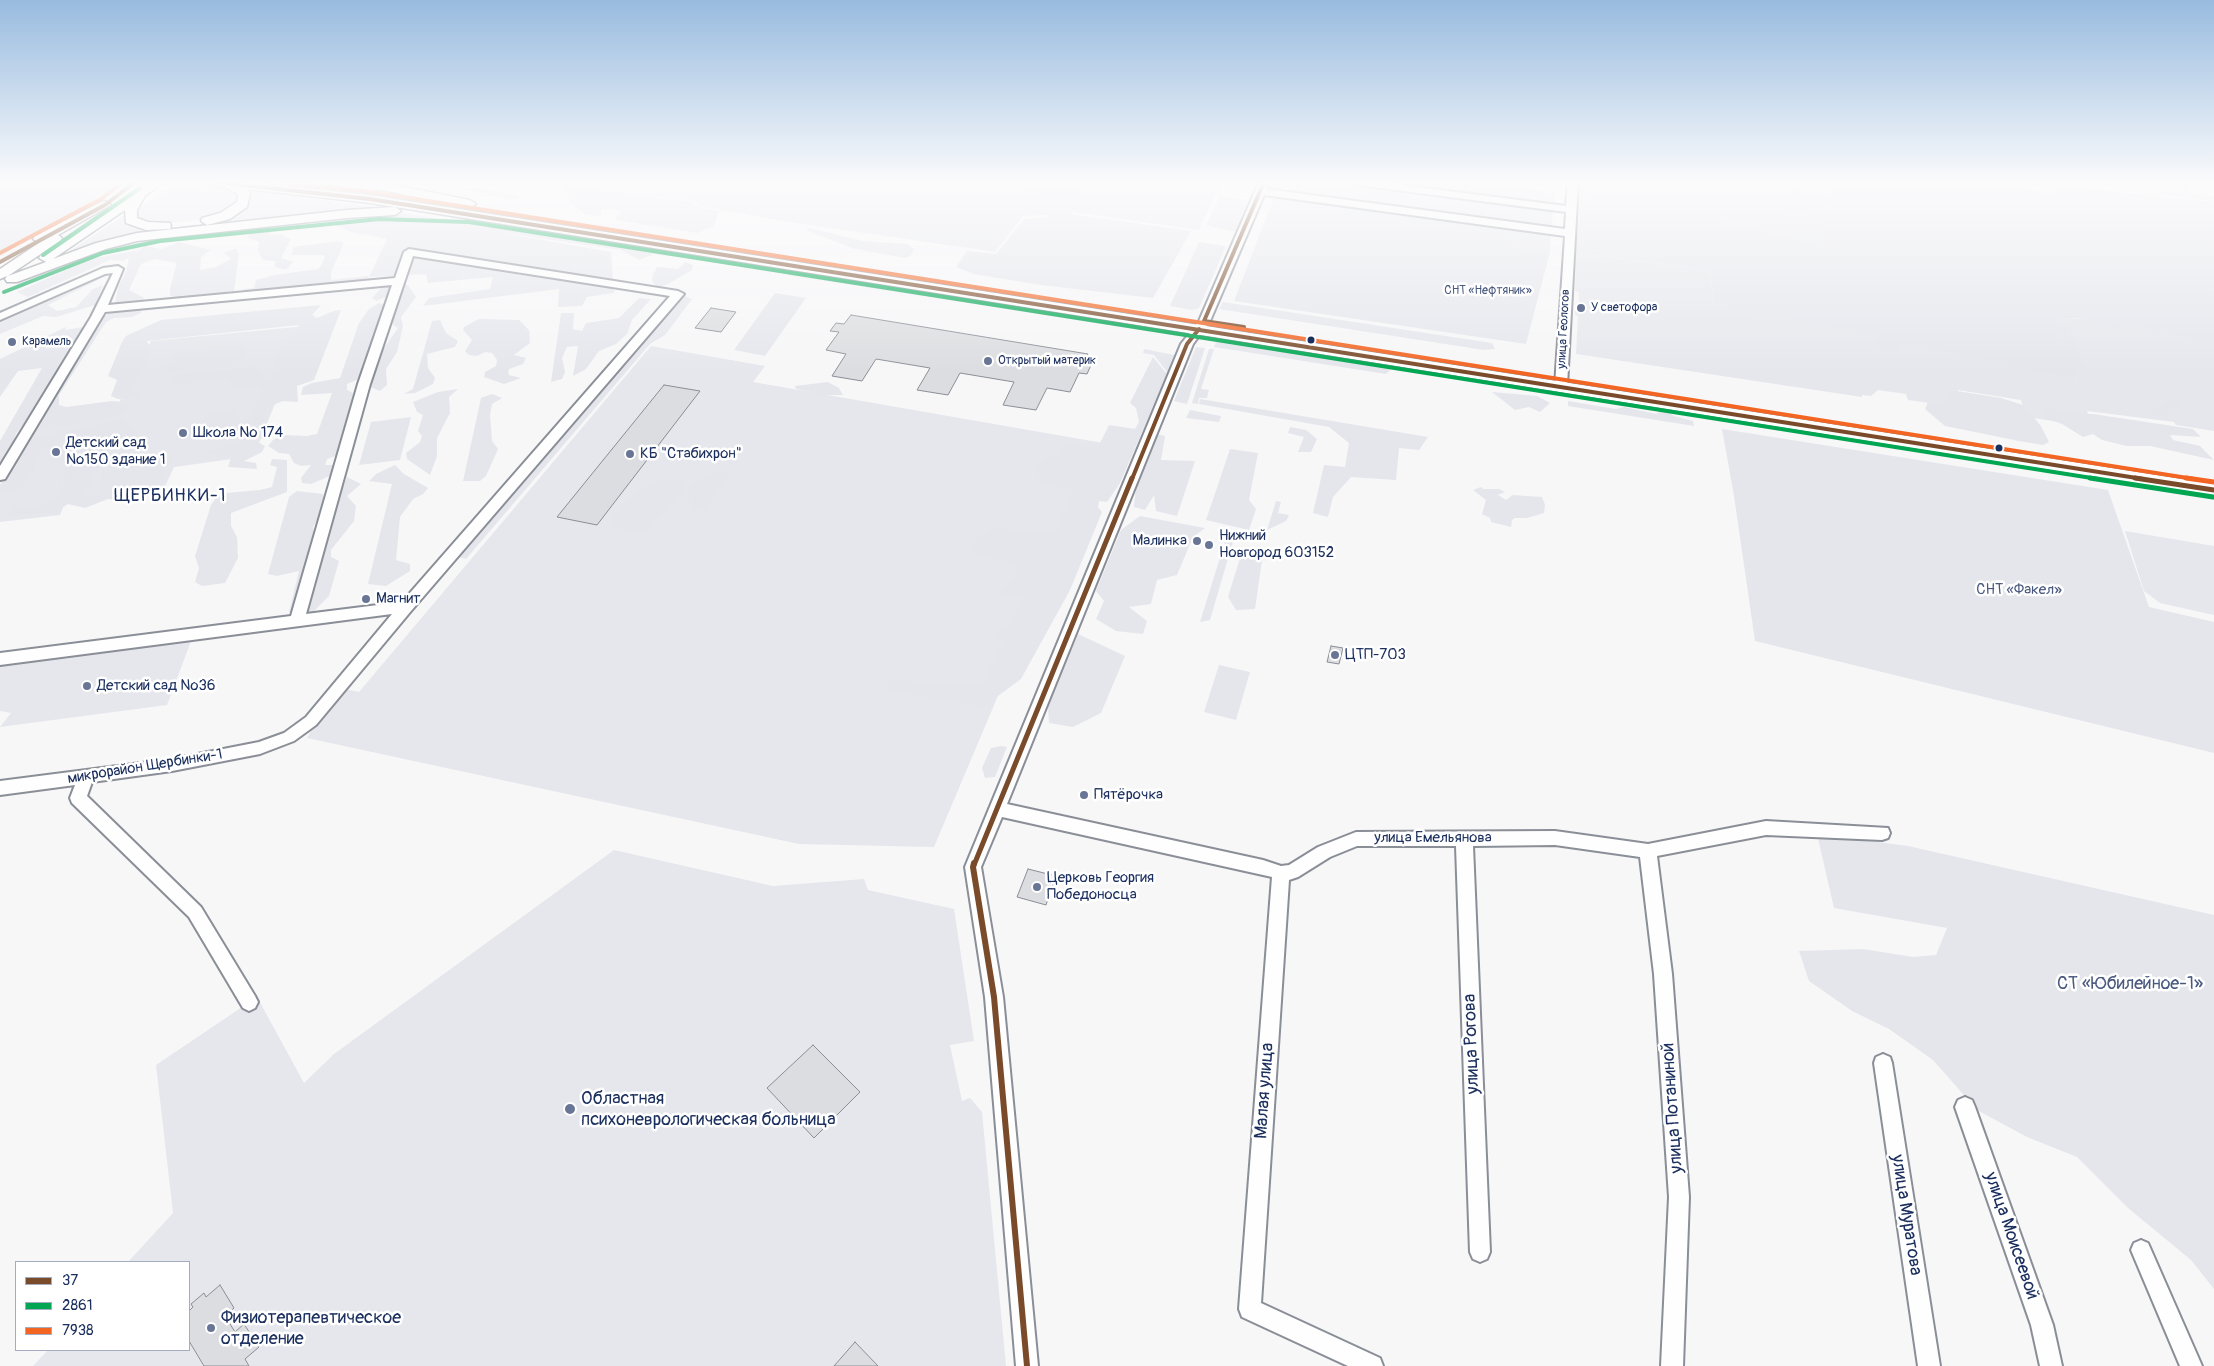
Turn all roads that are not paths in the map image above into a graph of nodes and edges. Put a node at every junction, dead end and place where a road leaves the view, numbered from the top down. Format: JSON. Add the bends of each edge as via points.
{"nodes":[{"id":1,"x":30,"y":246,"type":"edge"},
{"id":2,"x":50,"y":246,"type":"edge"},
{"id":3,"x":58,"y":246,"type":"edge"},
{"id":4,"x":102,"y":246,"type":"edge"},
{"id":5,"x":698,"y":246,"type":"edge"},
{"id":6,"x":1236,"y":246,"type":"edge"},
{"id":7,"x":1568,"y":246,"type":"edge"},
{"id":8,"x":0,"y":262,"type":"edge"},
{"id":9,"x":4,"y":280,"type":"edge"},
{"id":10,"x":400,"y":281,"type":"junction"},
{"id":11,"x":100,"y":309,"type":"junction"},
{"id":12,"x":0,"y":317,"type":"edge"},
{"id":13,"x":1202,"y":325,"type":"junction"},
{"id":14,"x":1561,"y":382,"type":"junction"},
{"id":15,"x":0,"y":476,"type":"edge"},
{"id":16,"x":2214,"y":480,"type":"edge"},
{"id":17,"x":2214,"y":490,"type":"edge"},
{"id":18,"x":406,"y":607,"type":"junction"},
{"id":19,"x":297,"y":622,"type":"junction"},
{"id":20,"x":0,"y":659,"type":"edge"},
{"id":21,"x":86,"y":776,"type":"junction"},
{"id":22,"x":0,"y":788,"type":"edge"},
{"id":23,"x":997,"y":809,"type":"junction"},
{"id":24,"x":1882,"y":833,"type":"dead end"},
{"id":25,"x":1464,"y":837,"type":"junction"},
{"id":26,"x":1648,"y":851,"type":"junction"},
{"id":27,"x":1280,"y":874,"type":"junction"},
{"id":28,"x":249,"y":1002,"type":"dead end"},
{"id":29,"x":1883,"y":1063,"type":"dead end"},
{"id":30,"x":1965,"y":1107,"type":"dead end"},
{"id":31,"x":2141,"y":1250,"type":"dead end"},
{"id":32,"x":1480,"y":1252,"type":"dead end"},
{"id":33,"x":1026,"y":1366,"type":"edge"},
{"id":34,"x":1372,"y":1366,"type":"edge"},
{"id":35,"x":1672,"y":1366,"type":"edge"},
{"id":36,"x":1929,"y":1366,"type":"edge"},
{"id":37,"x":2051,"y":1366,"type":"edge"},
{"id":38,"x":2191,"y":1366,"type":"edge"}],
"edges":[{"from":1,"to":8,"type":"main road"},
{"from":2,"to":9,"type":"main road"},
{"from":3,"to":9,"type":"main road"},
{"from":4,"to":9,"type":"main road"},
{"from":5,"to":13,"type":"main road"},
{"from":6,"to":13,"type":"street"},
{"from":7,"to":14,"type":"street","name":"улица Геологов"},
{"from":10,"to":11,"type":"street"},
{"from":10,"to":18,"type":"street","name":"микрорайон Щербинки-1","via":[[409,252],[678,294]]},
{"from":10,"to":19,"type":"street","via":[[364,384]]},
{"from":11,"to":12,"type":"street","via":[[118,268],[103,271]]},
{"from":11,"to":15,"type":"street"},
{"from":13,"to":14,"type":"main road"},
{"from":13,"to":23,"type":"street","via":[[1188,344]]},
{"from":14,"to":16,"type":"main road"},
{"from":14,"to":17,"type":"main road"},
{"from":18,"to":19,"type":"street"},
{"from":18,"to":21,"type":"street","name":"микрорайон Щербинки-1","via":[[311,721],[289,737],[251,750],[172,765]]},
{"from":19,"to":20,"type":"street"},
{"from":21,"to":22,"type":"street","name":"микрорайон Щербинки-1"},
{"from":21,"to":28,"type":"street","via":[[78,798],[195,912]]},
{"from":23,"to":27,"type":"street","via":[[1262,867]]},
{"from":23,"to":33,"type":"street","via":[[973,867],[994,998]]},
{"from":24,"to":26,"type":"street","name":"улица Емельянова","via":[[1766,828]]},
{"from":25,"to":26,"type":"street","name":"улица Емельянова","via":[[1555,838]]},
{"from":25,"to":27,"type":"street","name":"улица Емельянова","via":[[1356,839],[1324,852],[1292,872]]},
{"from":25,"to":32,"type":"street","name":"улица Рогова"},
{"from":26,"to":35,"type":"street","name":"улица Потаниной","via":[[1663,974],[1679,1197]]},
{"from":27,"to":34,"type":"street","name":"Малая улица","via":[[1250,1309]]},
{"from":29,"to":36,"type":"street","name":"улица Муратова"},
{"from":30,"to":37,"type":"street","name":"улица Моисеевой","via":[[2042,1325]]},
{"from":31,"to":38,"type":"street"}]}
